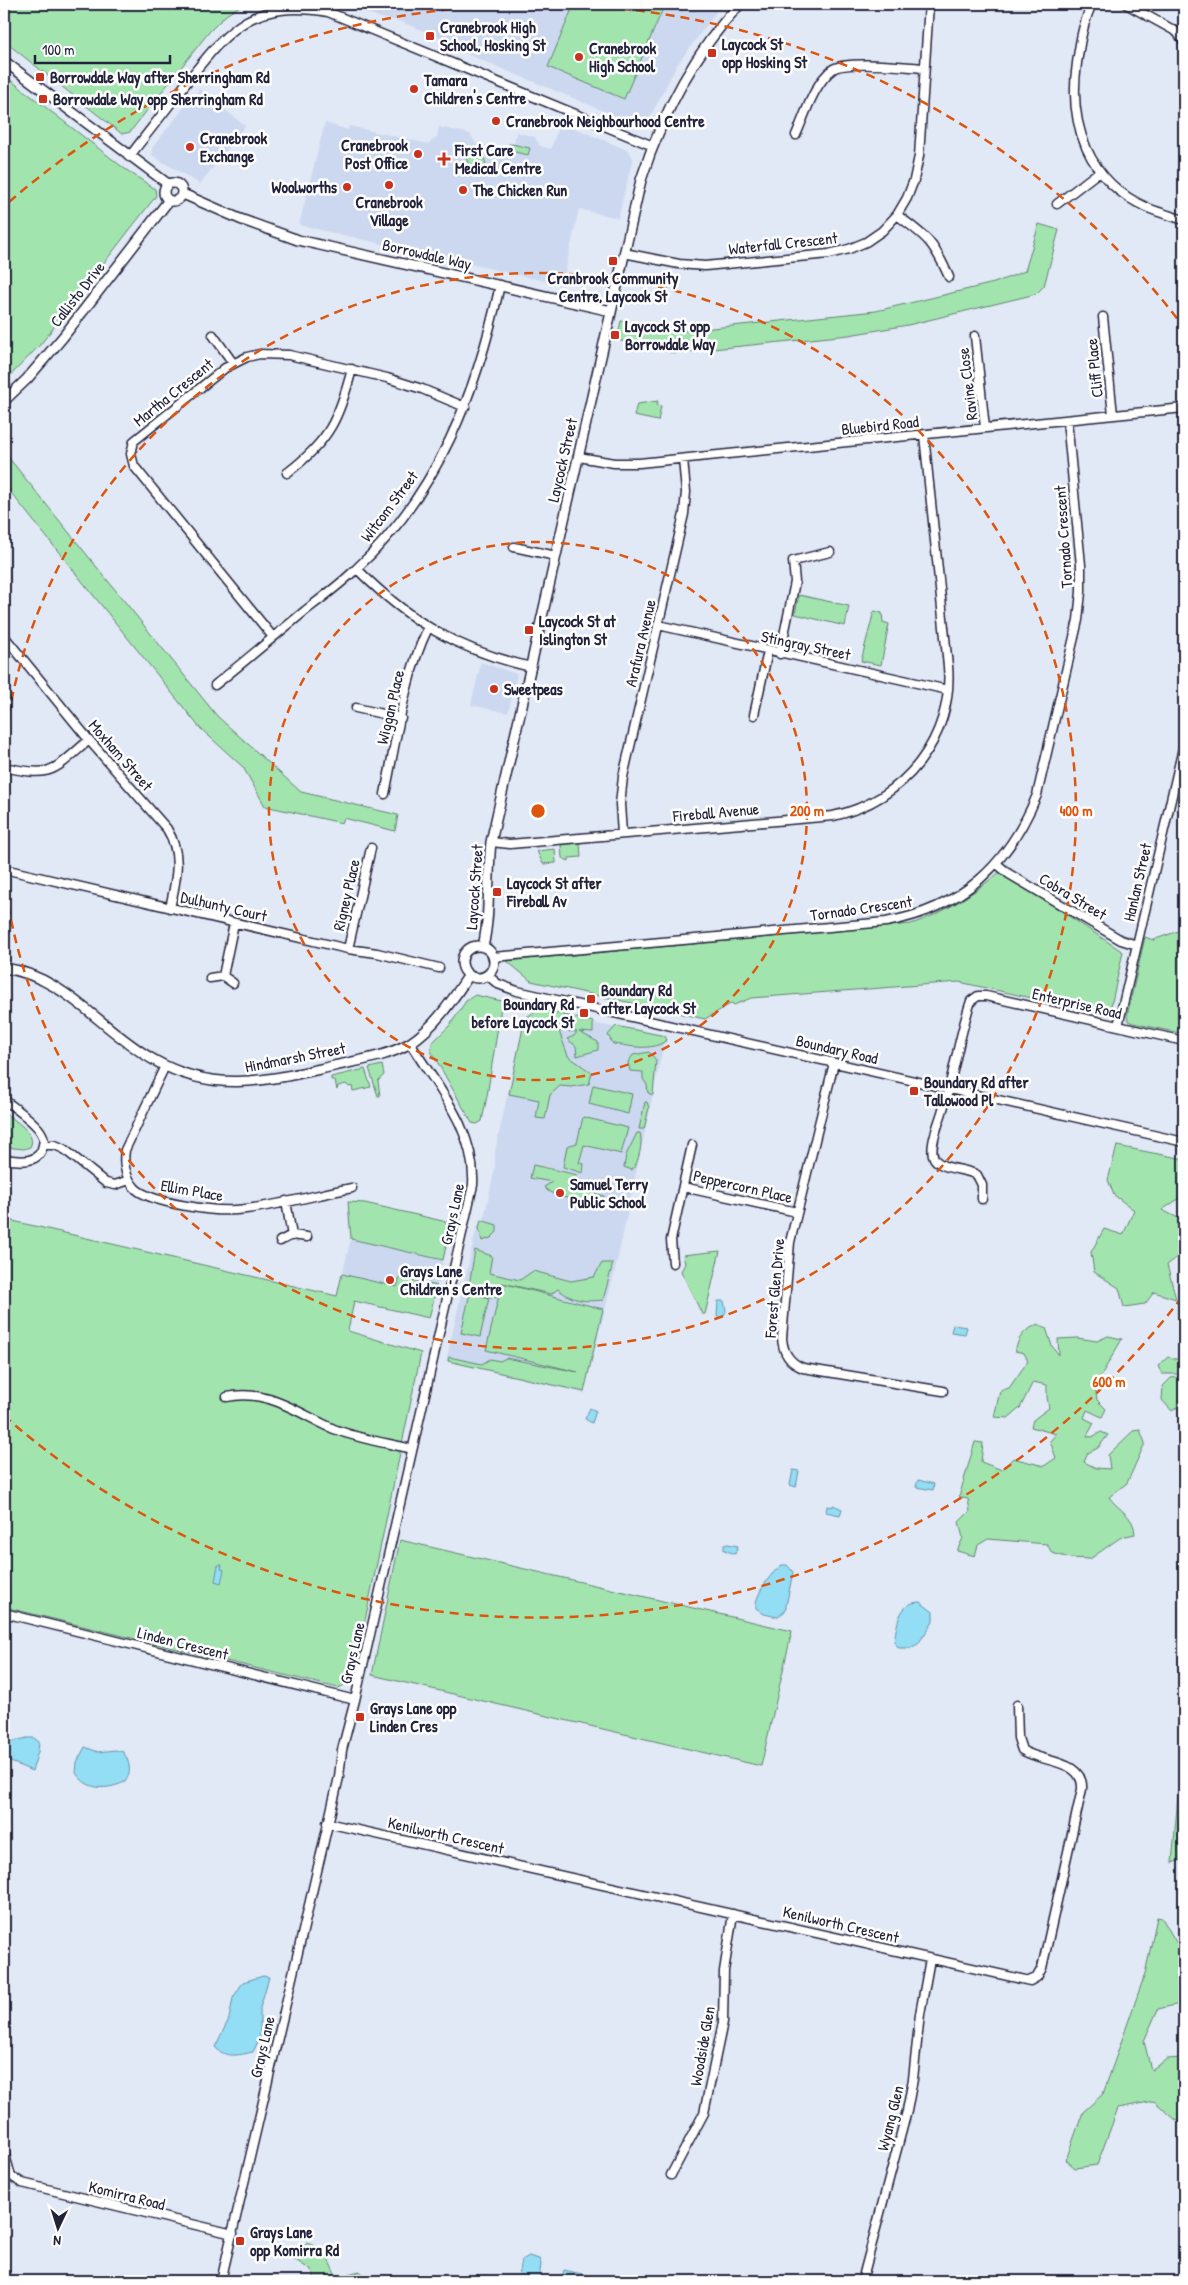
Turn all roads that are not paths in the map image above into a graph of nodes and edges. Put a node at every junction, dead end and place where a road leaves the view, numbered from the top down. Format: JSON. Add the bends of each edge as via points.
{"nodes":[{"id":1,"x":740,"y":4,"type":"edge"},
{"id":2,"x":928,"y":4,"type":"edge"},
{"id":3,"x":1091,"y":4,"type":"edge"},
{"id":4,"x":1126,"y":4,"type":"edge"},
{"id":5,"x":1184,"y":42,"type":"edge"},
{"id":6,"x":4,"y":61,"type":"edge"},
{"id":7,"x":924,"y":68,"type":"junction"},
{"id":8,"x":796,"y":136,"type":"dead end"},
{"id":9,"x":653,"y":146,"type":"junction"},
{"id":10,"x":129,"y":157,"type":"junction"},
{"id":11,"x":1100,"y":171,"type":"junction"},
{"id":12,"x":168,"y":184,"type":"junction"},
{"id":13,"x":182,"y":194,"type":"junction"},
{"id":14,"x":169,"y":200,"type":"junction"},
{"id":15,"x":1057,"y":204,"type":"dead end"},
{"id":16,"x":897,"y":215,"type":"junction"},
{"id":17,"x":1184,"y":220,"type":"edge"},
{"id":18,"x":624,"y":254,"type":"junction"},
{"id":19,"x":949,"y":277,"type":"dead end"},
{"id":20,"x":500,"y":286,"type":"junction"},
{"id":21,"x":611,"y":311,"type":"junction"},
{"id":22,"x":1103,"y":318,"type":"dead end"},
{"id":23,"x":213,"y":335,"type":"dead end"},
{"id":24,"x":975,"y":336,"type":"dead end"},
{"id":25,"x":233,"y":363,"type":"junction"},
{"id":26,"x":352,"y":369,"type":"junction"},
{"id":27,"x":4,"y":401,"type":"edge"},
{"id":28,"x":465,"y":407,"type":"junction"},
{"id":29,"x":1184,"y":408,"type":"edge"},
{"id":30,"x":1113,"y":415,"type":"junction"},
{"id":31,"x":1067,"y":420,"type":"junction"},
{"id":32,"x":986,"y":428,"type":"junction"},
{"id":33,"x":924,"y":435,"type":"junction"},
{"id":34,"x":579,"y":457,"type":"junction"},
{"id":35,"x":683,"y":459,"type":"junction"},
{"id":36,"x":287,"y":473,"type":"dead end"},
{"id":37,"x":514,"y":547,"type":"dead end"},
{"id":38,"x":830,"y":552,"type":"dead end"},
{"id":39,"x":556,"y":556,"type":"junction"},
{"id":40,"x":357,"y":569,"type":"junction"},
{"id":41,"x":658,"y":625,"type":"junction"},
{"id":42,"x":428,"y":628,"type":"junction"},
{"id":43,"x":4,"y":636,"type":"edge"},
{"id":44,"x":273,"y":637,"type":"junction"},
{"id":45,"x":768,"y":651,"type":"junction"},
{"id":46,"x":780,"y":654,"type":"junction"},
{"id":47,"x":531,"y":667,"type":"junction"},
{"id":48,"x":215,"y":685,"type":"dead end"},
{"id":49,"x":948,"y":690,"type":"junction"},
{"id":50,"x":356,"y":708,"type":"dead end"},
{"id":51,"x":754,"y":715,"type":"dead end"},
{"id":52,"x":401,"y":718,"type":"junction"},
{"id":53,"x":89,"y":740,"type":"junction"},
{"id":54,"x":1184,"y":744,"type":"edge"},
{"id":55,"x":4,"y":767,"type":"edge"},
{"id":56,"x":385,"y":794,"type":"dead end"},
{"id":57,"x":622,"y":834,"type":"junction"},
{"id":58,"x":492,"y":842,"type":"junction"},
{"id":59,"x":371,"y":848,"type":"dead end"},
{"id":60,"x":997,"y":864,"type":"junction"},
{"id":61,"x":4,"y":869,"type":"edge"},
{"id":62,"x":170,"y":908,"type":"junction"},
{"id":63,"x":234,"y":923,"type":"junction"},
{"id":64,"x":1137,"y":945,"type":"junction"},
{"id":65,"x":483,"y":947,"type":"junction"},
{"id":66,"x":348,"y":949,"type":"junction"},
{"id":67,"x":493,"y":957,"type":"junction"},
{"id":68,"x":4,"y":968,"type":"edge"},
{"id":69,"x":439,"y":968,"type":"dead end"},
{"id":70,"x":487,"y":974,"type":"junction"},
{"id":71,"x":469,"y":975,"type":"junction"},
{"id":72,"x":223,"y":976,"type":"junction"},
{"id":73,"x":210,"y":978,"type":"dead end"},
{"id":74,"x":233,"y":983,"type":"dead end"},
{"id":75,"x":1118,"y":1026,"type":"junction"},
{"id":76,"x":1184,"y":1041,"type":"edge"},
{"id":77,"x":410,"y":1043,"type":"junction"},
{"id":78,"x":834,"y":1063,"type":"junction"},
{"id":79,"x":165,"y":1066,"type":"junction"},
{"id":80,"x":950,"y":1089,"type":"junction"},
{"id":81,"x":4,"y":1100,"type":"edge"},
{"id":82,"x":1184,"y":1142,"type":"edge"},
{"id":83,"x":43,"y":1145,"type":"junction"},
{"id":84,"x":692,"y":1145,"type":"dead end"},
{"id":85,"x":4,"y":1159,"type":"edge"},
{"id":86,"x":130,"y":1180,"type":"junction"},
{"id":87,"x":683,"y":1187,"type":"junction"},
{"id":88,"x":352,"y":1188,"type":"dead end"},
{"id":89,"x":982,"y":1199,"type":"dead end"},
{"id":90,"x":286,"y":1201,"type":"junction"},
{"id":91,"x":797,"y":1212,"type":"junction"},
{"id":92,"x":292,"y":1236,"type":"junction"},
{"id":93,"x":306,"y":1237,"type":"dead end"},
{"id":94,"x":280,"y":1241,"type":"dead end"},
{"id":95,"x":673,"y":1263,"type":"dead end"},
{"id":96,"x":943,"y":1391,"type":"dead end"},
{"id":97,"x":227,"y":1397,"type":"dead end"},
{"id":98,"x":412,"y":1449,"type":"junction"},
{"id":99,"x":4,"y":1613,"type":"edge"},
{"id":100,"x":355,"y":1700,"type":"junction"},
{"id":101,"x":1017,"y":1705,"type":"dead end"},
{"id":102,"x":327,"y":1823,"type":"junction"},
{"id":103,"x":733,"y":1914,"type":"junction"},
{"id":104,"x":930,"y":1959,"type":"junction"},
{"id":105,"x":4,"y":1964,"type":"edge"},
{"id":106,"x":4,"y":1984,"type":"edge"},
{"id":107,"x":4,"y":2152,"type":"edge"},
{"id":108,"x":671,"y":2175,"type":"dead end"},
{"id":109,"x":233,"y":2234,"type":"junction"},
{"id":110,"x":221,"y":2281,"type":"edge"},
{"id":111,"x":862,"y":2281,"type":"edge"}],
"edges":[{"from":1,"to":9,"type":"street","name":"Laycock Street","via":[[710,40],[688,74]]},
{"from":2,"to":7,"type":"street","name":"Waterfall Crescent"},
{"from":3,"to":11,"type":"street","via":[[1081,36],[1074,100],[1077,124]]},
{"from":4,"to":5,"type":"street","via":[[1176,32]]},
{"from":6,"to":10,"type":"street","name":"Borrowdale Way"},
{"from":7,"to":8,"type":"street","via":[[850,64],[834,68],[816,91]]},
{"from":7,"to":16,"type":"street","name":"Waterfall Crescent","via":[[919,156],[908,198]]},
{"from":9,"to":10,"type":"street","via":[[328,12],[305,5],[289,5],[254,14],[226,33]]},
{"from":9,"to":18,"type":"street","name":"Laycock Street","via":[[641,180]]},
{"from":10,"to":12,"type":"street","name":"Borrowdale Way"},
{"from":11,"to":15,"type":"street"},
{"from":11,"to":17,"type":"street","via":[[1132,200]]},
{"from":12,"to":13,"type":"street","name":"Borrowdale Way","via":[[179,184]]},
{"from":12,"to":14,"type":"street","via":[[164,192]]},
{"from":13,"to":14,"type":"street","via":[[177,200]]},
{"from":13,"to":20,"type":"street","name":"Borrowdale Way","via":[[298,240]]},
{"from":14,"to":27,"type":"street","name":"Callisto Drive","via":[[63,337]]},
{"from":16,"to":18,"type":"street","name":"Waterfall Crescent","via":[[866,242],[834,253],[705,266]]},
{"from":16,"to":19,"type":"street","via":[[934,246]]},
{"from":18,"to":21,"type":"street","name":"Laycock Street"},
{"from":20,"to":21,"type":"street","name":"Borrowdale Way"},
{"from":20,"to":28,"type":"street","name":"Witcom Street","via":[[487,342]]},
{"from":21,"to":34,"type":"street","name":"Laycock Street"},
{"from":22,"to":30,"type":"street","name":"Cliff Place"},
{"from":23,"to":25,"type":"street"},
{"from":24,"to":32,"type":"street","name":"Ravine Close"},
{"from":25,"to":26,"type":"street","name":"Martha Crescent","via":[[252,355],[274,353]]},
{"from":25,"to":44,"type":"street","name":"Martha Crescent","via":[[137,438],[131,458],[134,466]]},
{"from":26,"to":28,"type":"street","name":"Martha Crescent","via":[[409,384]]},
{"from":26,"to":36,"type":"street","via":[[342,405],[328,433],[313,452]]},
{"from":28,"to":40,"type":"street","name":"Witcom Street","via":[[419,493]]},
{"from":29,"to":30,"type":"street","name":"Bluebird Road"},
{"from":30,"to":31,"type":"street","name":"Bluebird Road"},
{"from":31,"to":32,"type":"street","name":"Bluebird Road"},
{"from":31,"to":60,"type":"street","name":"Tornado Crescent","via":[[1081,565],[1078,620],[1037,795],[1022,827]]},
{"from":32,"to":33,"type":"street","name":"Bluebird Road"},
{"from":33,"to":35,"type":"street","name":"Bluebird Road"},
{"from":33,"to":49,"type":"street","name":"Fireball Avenue"},
{"from":34,"to":35,"type":"street","name":"Bluebird Road","via":[[626,464]]},
{"from":34,"to":39,"type":"street","name":"Laycock Street"},
{"from":35,"to":41,"type":"street","name":"Arafura Avenue","via":[[684,514]]},
{"from":37,"to":39,"type":"street"},
{"from":38,"to":46,"type":"street","via":[[793,561],[794,590]]},
{"from":39,"to":47,"type":"street","name":"Laycock Street"},
{"from":40,"to":42,"type":"street","via":[[395,604]]},
{"from":40,"to":44,"type":"street","name":"Witcom Street"},
{"from":41,"to":45,"type":"street","name":"Stingray Street"},
{"from":41,"to":57,"type":"street","name":"Arafura Avenue","via":[[623,777],[620,804]]},
{"from":42,"to":47,"type":"street","via":[[480,653]]},
{"from":42,"to":52,"type":"street","name":"Wiggan Place","via":[[418,651]]},
{"from":43,"to":53,"type":"street","name":"Moxham Street"},
{"from":44,"to":48,"type":"street","name":"Witcom Street"},
{"from":45,"to":46,"type":"street","name":"Stingray Street"},
{"from":45,"to":51,"type":"street"},
{"from":46,"to":49,"type":"street","name":"Stingray Street"},
{"from":47,"to":58,"type":"street","name":"Laycock Street"},
{"from":49,"to":57,"type":"street","name":"Fireball Avenue","via":[[940,728],[921,762],[902,782],[868,805],[824,817]]},
{"from":50,"to":52,"type":"street"},
{"from":52,"to":56,"type":"street","name":"Wiggan Place"},
{"from":53,"to":55,"type":"street","via":[[50,771],[32,773]]},
{"from":53,"to":62,"type":"street","name":"Moxham Street","via":[[170,834],[178,866]]},
{"from":54,"to":64,"type":"street","name":"Hanlan Street"},
{"from":57,"to":58,"type":"street","name":"Fireball Avenue","via":[[510,844]]},
{"from":58,"to":65,"type":"street","name":"Laycock Street","via":[[489,921]]},
{"from":59,"to":66,"type":"street","name":"Rigney Place"},
{"from":60,"to":64,"type":"street","name":"Cobra Street","via":[[1121,940]]},
{"from":60,"to":67,"type":"street","name":"Tornado Crescent","via":[[964,892],[932,910],[908,918]]},
{"from":61,"to":62,"type":"street","name":"Dulhunty Court"},
{"from":62,"to":63,"type":"street","name":"Dulhunty Court"},
{"from":63,"to":66,"type":"street","name":"Dulhunty Court"},
{"from":63,"to":72,"type":"street"},
{"from":64,"to":75,"type":"street","name":"Hanlan Street"},
{"from":65,"to":67,"type":"street"},
{"from":65,"to":71,"type":"street","via":[[473,947],[465,952],[462,962]]},
{"from":66,"to":69,"type":"street","name":"Dulhunty Court"},
{"from":67,"to":70,"type":"street"},
{"from":68,"to":79,"type":"street","name":"Hindmarsh Street","via":[[29,973],[52,984],[142,1053]]},
{"from":70,"to":71,"type":"street","via":[[481,977]]},
{"from":70,"to":78,"type":"street","name":"Boundary Road","via":[[498,984],[518,991]]},
{"from":71,"to":77,"type":"street","name":"Hindmarsh Street","via":[[439,1016]]},
{"from":72,"to":73,"type":"street"},
{"from":72,"to":74,"type":"street"},
{"from":75,"to":76,"type":"street","name":"Enterprise Road"},
{"from":75,"to":80,"type":"street","name":"Enterprise Road","via":[[978,996],[969,1007]]},
{"from":77,"to":79,"type":"street","name":"Hindmarsh Street","via":[[372,1058],[241,1083],[214,1081]]},
{"from":77,"to":98,"type":"street","name":"Grays Lane","via":[[464,1130],[474,1172],[471,1198]]},
{"from":78,"to":80,"type":"street","name":"Boundary Road"},
{"from":78,"to":91,"type":"street","name":"Forest Glen Drive"},
{"from":79,"to":86,"type":"street","via":[[125,1150],[123,1162]]},
{"from":80,"to":82,"type":"street","name":"Boundary Road"},
{"from":80,"to":89,"type":"street","via":[[938,1123],[934,1156],[942,1164],[977,1175],[982,1185]]},
{"from":81,"to":83,"type":"street","via":[[41,1132]]},
{"from":83,"to":85,"type":"street","via":[[41,1154],[34,1159]]},
{"from":83,"to":86,"type":"street","via":[[64,1149],[106,1184]]},
{"from":84,"to":87,"type":"street","name":"Peppercorn Place"},
{"from":86,"to":90,"type":"street","name":"Ellim Place","via":[[146,1195],[208,1209],[244,1209]]},
{"from":87,"to":91,"type":"street","name":"Peppercorn Place"},
{"from":87,"to":95,"type":"street","name":"Peppercorn Place","via":[[671,1240]]},
{"from":88,"to":90,"type":"street","name":"Ellim Place"},
{"from":90,"to":92,"type":"street"},
{"from":91,"to":96,"type":"street","name":"Forest Glen Drive","via":[[789,1248],[782,1338],[790,1360],[808,1369]]},
{"from":92,"to":93,"type":"street"},
{"from":92,"to":94,"type":"street"},
{"from":97,"to":98,"type":"street","via":[[243,1394],[270,1399],[335,1429]]},
{"from":98,"to":100,"type":"street","name":"Grays Lane"},
{"from":99,"to":100,"type":"street","name":"Linden Crescent"},
{"from":100,"to":102,"type":"street","name":"Grays Lane"},
{"from":101,"to":104,"type":"street","name":"Kenilworth Crescent","via":[[1018,1738],[1022,1750],[1076,1770],[1082,1781],[1042,1968],[1035,1979],[1024,1981]]},
{"from":102,"to":103,"type":"street","name":"Kenilworth Crescent"},
{"from":102,"to":109,"type":"street","name":"Grays Lane"},
{"from":103,"to":104,"type":"street","name":"Kenilworth Crescent"},
{"from":103,"to":108,"type":"street","name":"Woodside Glen","via":[[724,1972],[722,2022],[704,2113]]},
{"from":104,"to":111,"type":"street","name":"Wyang Glen","via":[[910,2096]]},
{"from":105,"to":106,"type":"street"},
{"from":107,"to":109,"type":"street","name":"Komirra Road","via":[[15,2180]]},
{"from":109,"to":110,"type":"street","name":"Grays Lane"}]}
